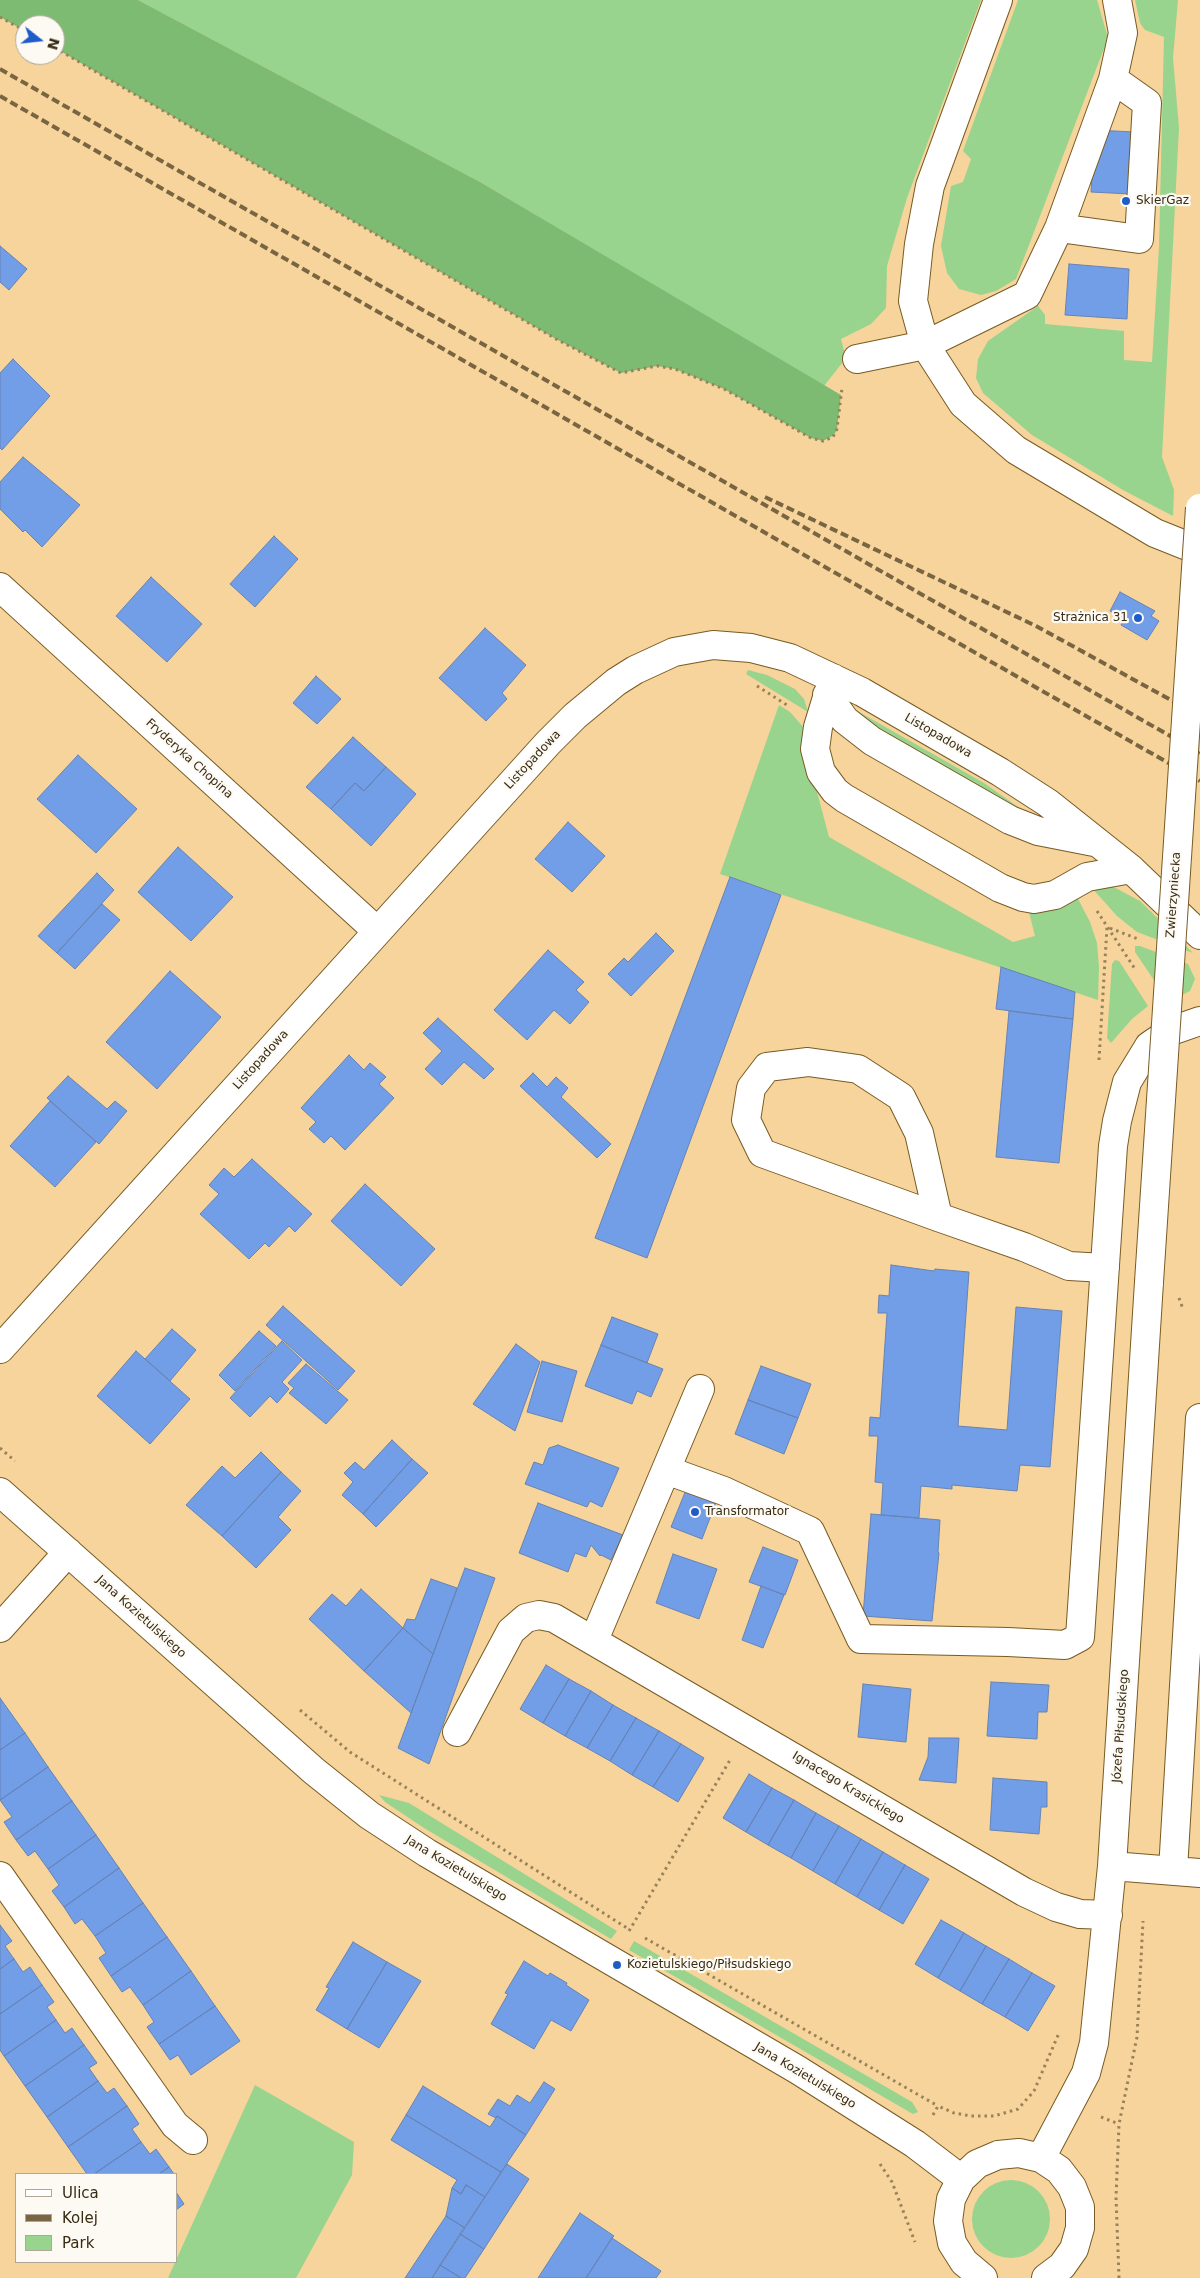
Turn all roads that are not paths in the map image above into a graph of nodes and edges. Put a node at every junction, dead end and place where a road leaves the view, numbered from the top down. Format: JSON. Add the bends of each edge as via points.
{"nodes":[{"id":1,"x":998,"y":0,"type":"edge"},
{"id":2,"x":1117,"y":0,"type":"edge"},
{"id":3,"x":1113,"y":78,"type":"junction"},
{"id":4,"x":1059,"y":228,"type":"junction"},
{"id":5,"x":925,"y":345,"type":"junction"},
{"id":6,"x":856,"y":359,"type":"road end"},
{"id":7,"x":1200,"y":508,"type":"edge"},
{"id":8,"x":1200,"y":551,"type":"edge"},
{"id":9,"x":0,"y":587,"type":"edge"},
{"id":10,"x":830,"y":686,"type":"junction"},
{"id":11,"x":1100,"y":844,"type":"junction"},
{"id":12,"x":1131,"y":869,"type":"junction"},
{"id":13,"x":377,"y":931,"type":"junction"},
{"id":14,"x":1200,"y":934,"type":"edge"},
{"id":15,"x":1200,"y":1021,"type":"edge"},
{"id":16,"x":938,"y":1218,"type":"junction"},
{"id":17,"x":1105,"y":1268,"type":"junction"},
{"id":18,"x":1148,"y":1282,"type":"joint"},
{"id":19,"x":0,"y":1349,"type":"edge"},
{"id":20,"x":700,"y":1389,"type":"dead end"},
{"id":21,"x":1200,"y":1418,"type":"edge"},
{"id":22,"x":666,"y":1470,"type":"junction"},
{"id":23,"x":0,"y":1492,"type":"edge"},
{"id":24,"x":1196,"y":1548,"type":"edge"},
{"id":25,"x":68,"y":1552,"type":"junction"},
{"id":26,"x":0,"y":1628,"type":"edge"},
{"id":27,"x":594,"y":1640,"type":"junction"},
{"id":28,"x":457,"y":1732,"type":"dead end"},
{"id":29,"x":1112,"y":1866,"type":"junction"},
{"id":30,"x":1172,"y":1870,"type":"junction"},
{"id":31,"x":1200,"y":1873,"type":"edge"},
{"id":32,"x":0,"y":1876,"type":"edge"},
{"id":33,"x":1108,"y":1915,"type":"junction"},
{"id":34,"x":193,"y":2140,"type":"dead end"},
{"id":35,"x":1041,"y":2158,"type":"junction"},
{"id":36,"x":961,"y":2180,"type":"junction"},
{"id":37,"x":983,"y":2278,"type":"edge"},
{"id":38,"x":1046,"y":2278,"type":"edge"}],
"edges":[{"from":1,"to":5,"type":"street","via":[[930,186],[913,301]]},
{"from":2,"to":3,"type":"street","via":[[1123,33]]},
{"from":3,"to":4,"type":"street"},
{"from":3,"to":4,"type":"street","via":[[1147,103],[1139,239]]},
{"from":4,"to":5,"type":"street","via":[[1027,296]]},
{"from":5,"to":6,"type":"street"},
{"from":5,"to":8,"type":"street","via":[[962,404],[1016,450],[1155,533]]},
{"from":7,"to":18,"type":"street","name":"Zwierzyniecka","bridge":true},
{"from":9,"to":13,"type":"street","name":"Fryderyka Chopina"},
{"from":10,"to":11,"type":"street","name":"Listopadowa","via":[[1000,772],[1048,803]]},
{"from":10,"to":11,"type":"street","via":[[846,720],[856,730],[1010,820]]},
{"from":10,"to":12,"type":"street","via":[[815,749],[821,772],[844,798],[1000,888],[1023,897],[1044,898],[1087,877]]},
{"from":10,"to":13,"type":"street","name":"Listopadowa","via":[[790,658],[770,652],[713,645],[674,652],[635,670],[575,716]]},
{"from":11,"to":12,"type":"street","name":"Listopadowa"},
{"from":12,"to":14,"type":"street","name":"Listopadowa"},
{"from":13,"to":19,"type":"street","name":"Listopadowa"},
{"from":15,"to":17,"type":"street","via":[[1172,1031],[1149,1046],[1127,1082],[1113,1146]]},
{"from":16,"to":16,"type":"street","via":[[762,1153],[746,1120],[751,1088],[767,1067],[808,1062],[858,1069],[901,1097],[919,1133]]},
{"from":16,"to":17,"type":"street","via":[[1069,1266]]},
{"from":17,"to":22,"type":"street","via":[[1080,1637],[1065,1646],[861,1640],[810,1531],[724,1491]]},
{"from":18,"to":29,"type":"street","name":"Józefa Piłsudskiego"},
{"from":20,"to":22,"type":"street"},
{"from":21,"to":24,"type":"street"},
{"from":22,"to":27,"type":"street"},
{"from":23,"to":25,"type":"street","name":"Jana Kozietulskiego"},
{"from":24,"to":30,"type":"street"},
{"from":25,"to":26,"type":"street"},
{"from":25,"to":36,"type":"street","name":"Jana Kozietulskiego","via":[[314,1771],[369,1815],[427,1853],[798,2070],[915,2144]]},
{"from":27,"to":28,"type":"street","name":"Ignacego Krasickiego","via":[[554,1618],[539,1615],[526,1618],[511,1630]]},
{"from":27,"to":33,"type":"street","name":"Ignacego Krasickiego","via":[[1024,1892],[1080,1914]]},
{"from":29,"to":30,"type":"street"},
{"from":29,"to":33,"type":"street","name":"Józefa Piłsudskiego"},
{"from":30,"to":31,"type":"street"},
{"from":32,"to":34,"type":"street","via":[[175,2125]]},
{"from":33,"to":35,"type":"street","name":"Józefa Piłsudskiego","via":[[1094,2043],[1086,2073]]},
{"from":35,"to":36,"type":"street","via":[[1019,2153],[998,2155],[977,2164]]},
{"from":35,"to":38,"type":"street","via":[[1059,2170],[1072,2187],[1080,2207],[1080,2228],[1074,2249],[1062,2266]]},
{"from":36,"to":37,"type":"street","via":[[951,2199],[948,2221],[952,2243],[964,2262]]}]}
